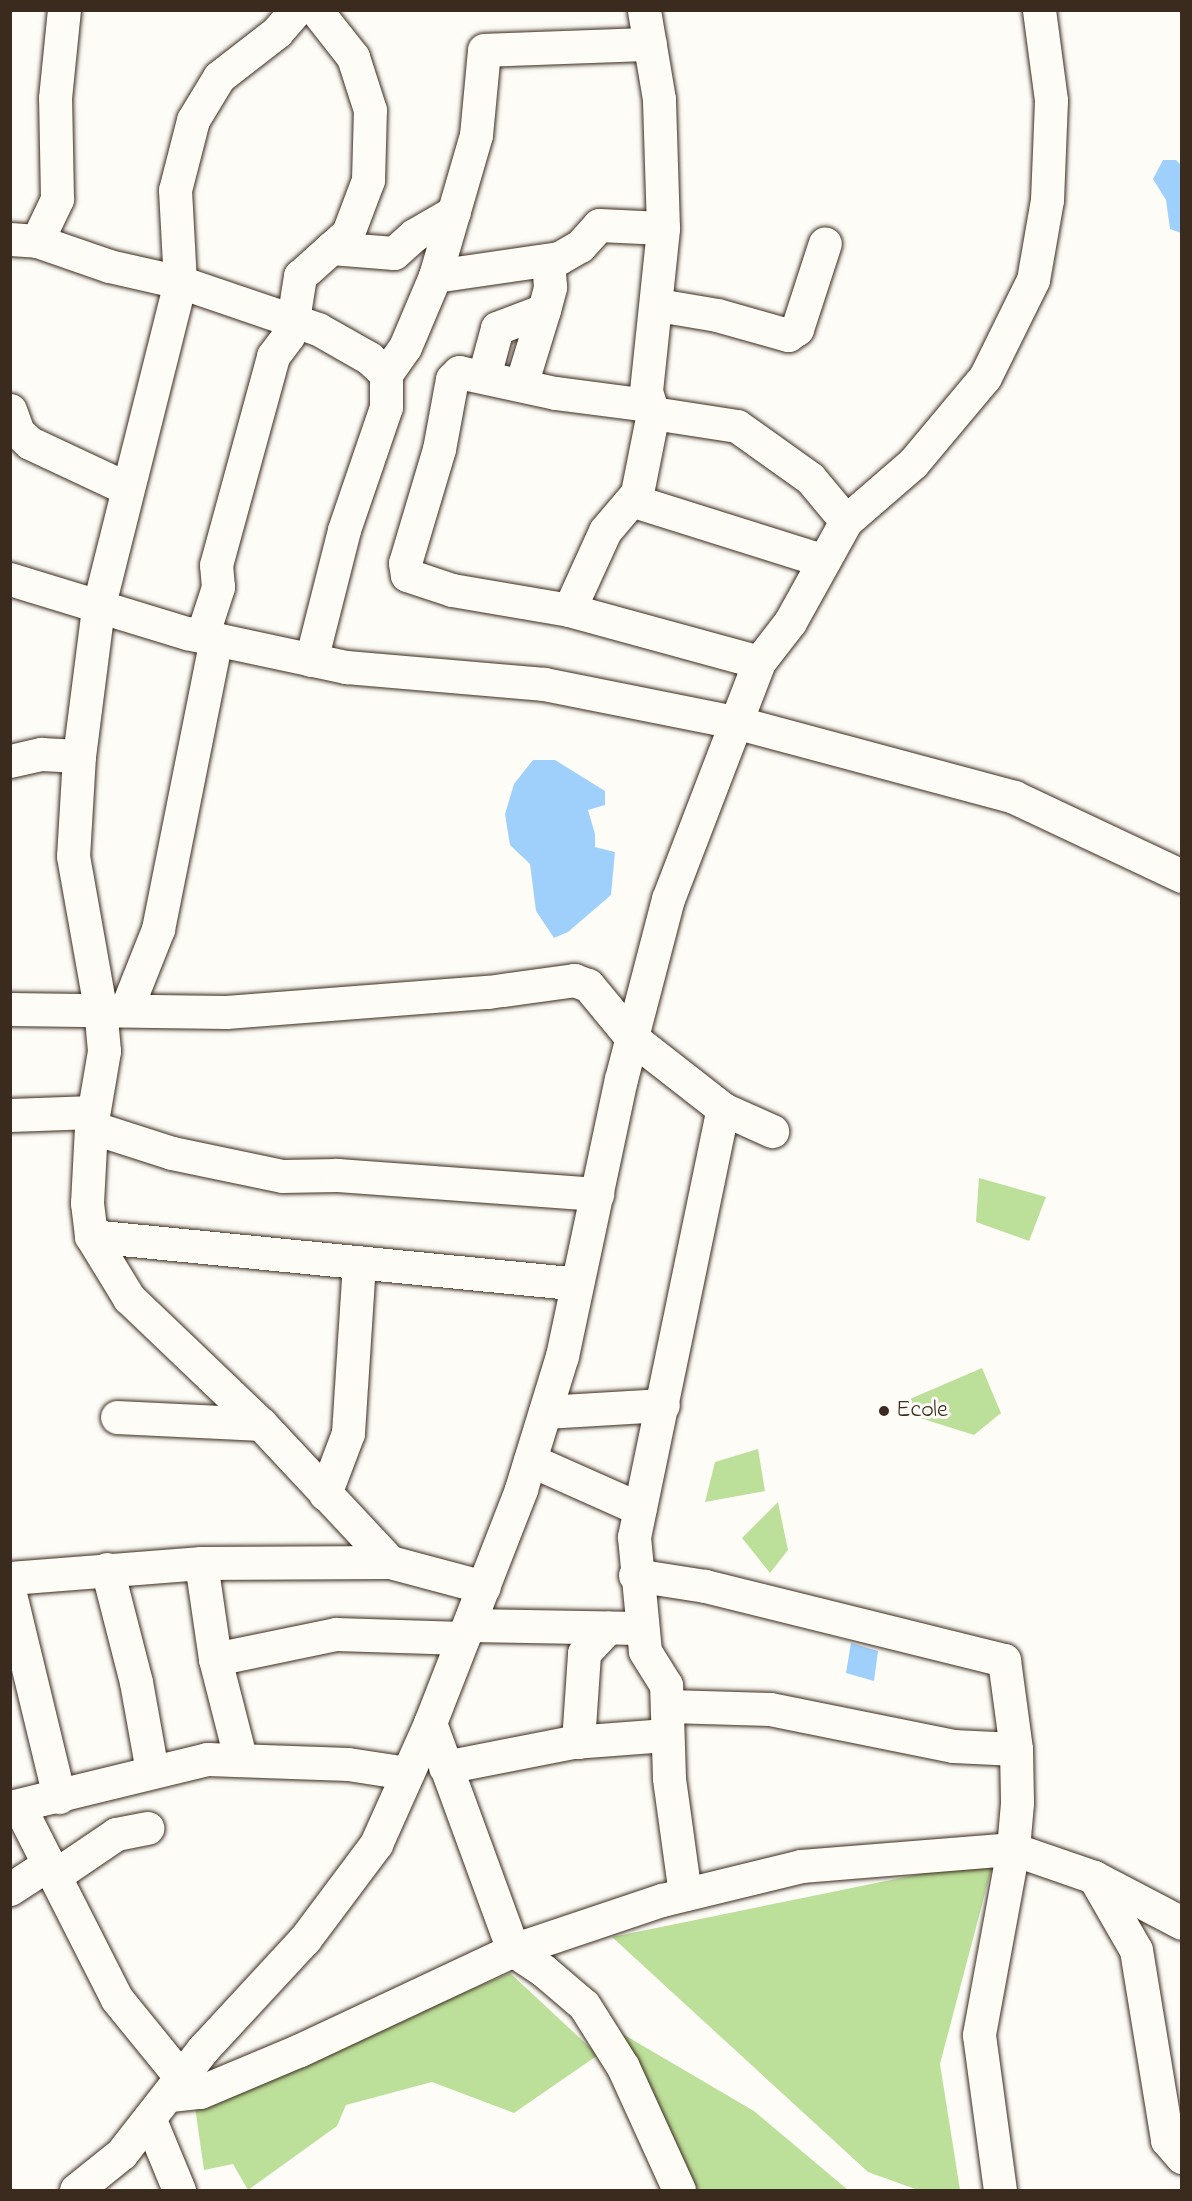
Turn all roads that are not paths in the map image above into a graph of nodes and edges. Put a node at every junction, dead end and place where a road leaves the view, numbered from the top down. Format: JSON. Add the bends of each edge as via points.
{"nodes":[{"id":1,"x":64,"y":10,"type":"edge"},
{"id":2,"x":296,"y":10,"type":"edge"},
{"id":3,"x":316,"y":10,"type":"edge"},
{"id":4,"x":644,"y":10,"type":"edge"},
{"id":5,"x":1039,"y":10,"type":"edge"},
{"id":6,"x":650,"y":44,"type":"junction"},
{"id":7,"x":454,"y":212,"type":"junction"},
{"id":8,"x":663,"y":228,"type":"junction"},
{"id":9,"x":24,"y":240,"type":"edge"},
{"id":10,"x":825,"y":243,"type":"dead end"},
{"id":11,"x":331,"y":248,"type":"junction"},
{"id":12,"x":548,"y":261,"type":"junction"},
{"id":13,"x":435,"y":276,"type":"junction"},
{"id":14,"x":180,"y":282,"type":"junction"},
{"id":15,"x":658,"y":305,"type":"junction"},
{"id":16,"x":544,"y":310,"type":"junction"},
{"id":17,"x":293,"y":320,"type":"junction"},
{"id":18,"x":386,"y":375,"type":"junction"},
{"id":19,"x":484,"y":376,"type":"junction"},
{"id":20,"x":521,"y":385,"type":"junction"},
{"id":21,"x":650,"y":409,"type":"junction"},
{"id":22,"x":10,"y":410,"type":"edge"},
{"id":23,"x":126,"y":488,"type":"junction"},
{"id":24,"x":633,"y":501,"type":"junction"},
{"id":25,"x":846,"y":521,"type":"junction"},
{"id":26,"x":824,"y":561,"type":"junction"},
{"id":27,"x":10,"y":579,"type":"edge"},
{"id":28,"x":98,"y":608,"type":"junction"},
{"id":29,"x":570,"y":610,"type":"junction"},
{"id":30,"x":209,"y":638,"type":"junction"},
{"id":31,"x":311,"y":660,"type":"junction"},
{"id":32,"x":759,"y":662,"type":"junction"},
{"id":33,"x":735,"y":722,"type":"junction"},
{"id":34,"x":80,"y":756,"type":"junction"},
{"id":35,"x":10,"y":761,"type":"edge"},
{"id":36,"x":1182,"y":876,"type":"edge"},
{"id":37,"x":113,"y":1007,"type":"junction"},
{"id":38,"x":10,"y":1009,"type":"edge"},
{"id":39,"x":632,"y":1037,"type":"junction"},
{"id":40,"x":723,"y":1109,"type":"junction"},
{"id":41,"x":10,"y":1115,"type":"edge"},
{"id":42,"x":92,"y":1119,"type":"junction"},
{"id":43,"x":772,"y":1131,"type":"dead end"},
{"id":44,"x":597,"y":1194,"type":"junction"},
{"id":45,"x":92,"y":1236,"type":"junction"},
{"id":46,"x":359,"y":1262,"type":"junction"},
{"id":47,"x":577,"y":1284,"type":"junction"},
{"id":48,"x":663,"y":1405,"type":"junction"},
{"id":49,"x":545,"y":1412,"type":"junction"},
{"id":50,"x":117,"y":1417,"type":"dead end"},
{"id":51,"x":261,"y":1424,"type":"junction"},
{"id":52,"x":530,"y":1460,"type":"junction"},
{"id":53,"x":325,"y":1494,"type":"junction"},
{"id":54,"x":640,"y":1509,"type":"junction"},
{"id":55,"x":390,"y":1562,"type":"junction"},
{"id":56,"x":201,"y":1563,"type":"junction"},
{"id":57,"x":107,"y":1569,"type":"junction"},
{"id":58,"x":635,"y":1575,"type":"junction"},
{"id":59,"x":10,"y":1578,"type":"edge"},
{"id":60,"x":484,"y":1587,"type":"junction"},
{"id":61,"x":10,"y":1594,"type":"edge"},
{"id":62,"x":608,"y":1627,"type":"junction"},
{"id":63,"x":640,"y":1628,"type":"junction"},
{"id":64,"x":466,"y":1632,"type":"junction"},
{"id":65,"x":214,"y":1659,"type":"junction"},
{"id":66,"x":667,"y":1720,"type":"junction"},
{"id":67,"x":429,"y":1723,"type":"junction"},
{"id":68,"x":578,"y":1742,"type":"junction"},
{"id":69,"x":1016,"y":1749,"type":"junction"},
{"id":70,"x":240,"y":1757,"type":"junction"},
{"id":71,"x":446,"y":1767,"type":"junction"},
{"id":72,"x":152,"y":1771,"type":"junction"},
{"id":73,"x":407,"y":1773,"type":"junction"},
{"id":74,"x":59,"y":1797,"type":"junction"},
{"id":75,"x":15,"y":1807,"type":"edge"},
{"id":76,"x":147,"y":1828,"type":"dead end"},
{"id":77,"x":1013,"y":1849,"type":"junction"},
{"id":78,"x":46,"y":1865,"type":"junction"},
{"id":79,"x":1094,"y":1877,"type":"junction"},
{"id":80,"x":10,"y":1889,"type":"edge"},
{"id":81,"x":685,"y":1894,"type":"junction"},
{"id":82,"x":1182,"y":1923,"type":"edge"},
{"id":83,"x":513,"y":1950,"type":"junction"},
{"id":84,"x":167,"y":2098,"type":"junction"},
{"id":85,"x":1182,"y":2157,"type":"edge"},
{"id":86,"x":76,"y":2190,"type":"edge"},
{"id":87,"x":179,"y":2190,"type":"edge"},
{"id":88,"x":679,"y":2190,"type":"edge"},
{"id":89,"x":1000,"y":2190,"type":"edge"}],
"edges":[{"from":1,"to":9,"type":"street","via":[[56,98],[57,199]]},
{"from":2,"to":14,"type":"street","via":[[277,32],[219,77],[193,120],[175,190]]},
{"from":3,"to":11,"type":"street","via":[[353,57],[370,110],[368,180],[348,233]]},
{"from":4,"to":6,"type":"street"},
{"from":5,"to":25,"type":"street","via":[[1051,100],[1047,200],[1033,280],[985,377],[913,463]]},
{"from":6,"to":7,"type":"street","via":[[484,50],[476,135]]},
{"from":6,"to":8,"type":"street","via":[[659,99]]},
{"from":7,"to":11,"type":"street","via":[[414,235],[394,253]]},
{"from":7,"to":13,"type":"street"},
{"from":8,"to":12,"type":"street","via":[[599,225],[579,246]]},
{"from":8,"to":15,"type":"street"},
{"from":9,"to":14,"type":"street","via":[[109,266]]},
{"from":10,"to":15,"type":"street","via":[[797,329],[788,335],[717,315]]},
{"from":11,"to":17,"type":"street","via":[[300,276]]},
{"from":12,"to":13,"type":"street"},
{"from":12,"to":16,"type":"street","via":[[550,287]]},
{"from":13,"to":18,"type":"street","via":[[405,347]]},
{"from":14,"to":17,"type":"street"},
{"from":14,"to":23,"type":"street"},
{"from":15,"to":21,"type":"street","via":[[646,391]]},
{"from":16,"to":19,"type":"street","via":[[497,328]]},
{"from":16,"to":20,"type":"street"},
{"from":17,"to":18,"type":"street","via":[[318,329],[369,358]]},
{"from":17,"to":30,"type":"street","via":[[288,336],[273,356],[216,564],[218,587]]},
{"from":18,"to":31,"type":"street","via":[[386,407],[344,530]]},
{"from":19,"to":20,"type":"street"},
{"from":19,"to":29,"type":"street","via":[[459,372],[452,379],[439,449],[405,569],[407,575],[452,590]]},
{"from":20,"to":21,"type":"street"},
{"from":21,"to":24,"type":"street"},
{"from":21,"to":25,"type":"street","via":[[737,426],[810,478]]},
{"from":22,"to":23,"type":"street","via":[[18,432],[30,443]]},
{"from":23,"to":28,"type":"street"},
{"from":24,"to":26,"type":"street"},
{"from":24,"to":29,"type":"street","via":[[605,531]]},
{"from":25,"to":26,"type":"street"},
{"from":26,"to":32,"type":"street","via":[[790,622]]},
{"from":27,"to":28,"type":"street"},
{"from":28,"to":30,"type":"street"},
{"from":28,"to":34,"type":"street"},
{"from":29,"to":32,"type":"street"},
{"from":30,"to":31,"type":"street"},
{"from":30,"to":37,"type":"street","via":[[158,929]]},
{"from":31,"to":33,"type":"street","via":[[346,667],[544,684]]},
{"from":32,"to":33,"type":"street"},
{"from":33,"to":36,"type":"street","via":[[1014,797]]},
{"from":33,"to":39,"type":"street","via":[[675,876]]},
{"from":34,"to":35,"type":"street","via":[[41,754]]},
{"from":34,"to":37,"type":"street","via":[[73,856]]},
{"from":37,"to":38,"type":"street"},
{"from":37,"to":39,"type":"street","via":[[226,1012],[488,992],[560,980],[588,985]]},
{"from":37,"to":42,"type":"street"},
{"from":39,"to":40,"type":"street"},
{"from":39,"to":44,"type":"street"},
{"from":40,"to":43,"type":"street"},
{"from":40,"to":48,"type":"street"},
{"from":41,"to":42,"type":"street"},
{"from":42,"to":44,"type":"street","via":[[172,1153],[282,1176],[337,1175]]},
{"from":42,"to":45,"type":"street","via":[[87,1203]]},
{"from":44,"to":47,"type":"street"},
{"from":45,"to":46,"type":"street"},
{"from":45,"to":51,"type":"street","via":[[129,1298]]},
{"from":46,"to":47,"type":"street"},
{"from":46,"to":53,"type":"street","via":[[348,1433]]},
{"from":47,"to":49,"type":"street"},
{"from":48,"to":49,"type":"street"},
{"from":48,"to":54,"type":"street"},
{"from":49,"to":52,"type":"street"},
{"from":50,"to":51,"type":"street"},
{"from":51,"to":53,"type":"street"},
{"from":52,"to":54,"type":"street"},
{"from":52,"to":60,"type":"street"},
{"from":53,"to":55,"type":"street"},
{"from":54,"to":58,"type":"street","via":[[634,1537]]},
{"from":55,"to":56,"type":"street"},
{"from":55,"to":60,"type":"street"},
{"from":56,"to":57,"type":"street"},
{"from":56,"to":65,"type":"street"},
{"from":57,"to":59,"type":"street"},
{"from":57,"to":72,"type":"street","via":[[136,1682]]},
{"from":58,"to":63,"type":"street"},
{"from":58,"to":69,"type":"street","via":[[705,1586],[1004,1660]]},
{"from":60,"to":64,"type":"street"},
{"from":61,"to":74,"type":"street"},
{"from":62,"to":63,"type":"street"},
{"from":62,"to":64,"type":"street"},
{"from":62,"to":68,"type":"street","via":[[584,1653]]},
{"from":63,"to":66,"type":"street","via":[[648,1658],[666,1684]]},
{"from":64,"to":65,"type":"street","via":[[336,1634]]},
{"from":64,"to":67,"type":"street"},
{"from":65,"to":70,"type":"street"},
{"from":66,"to":68,"type":"street"},
{"from":66,"to":69,"type":"street","via":[[762,1708],[953,1746]]},
{"from":66,"to":81,"type":"street"},
{"from":67,"to":71,"type":"street"},
{"from":67,"to":73,"type":"street"},
{"from":68,"to":71,"type":"street"},
{"from":69,"to":77,"type":"street"},
{"from":70,"to":72,"type":"street","via":[[207,1759]]},
{"from":70,"to":73,"type":"street","via":[[348,1764]]},
{"from":71,"to":83,"type":"street"},
{"from":72,"to":74,"type":"street"},
{"from":73,"to":84,"type":"street","via":[[376,1844],[340,1895],[305,1939],[203,2049]]},
{"from":74,"to":75,"type":"street"},
{"from":75,"to":78,"type":"street"},
{"from":76,"to":78,"type":"street","via":[[116,1834],[63,1870]]},
{"from":77,"to":79,"type":"street"},
{"from":77,"to":81,"type":"street","via":[[801,1866]]},
{"from":77,"to":89,"type":"street","via":[[979,2036]]},
{"from":78,"to":80,"type":"street"},
{"from":78,"to":84,"type":"street"},
{"from":79,"to":82,"type":"street"},
{"from":79,"to":85,"type":"street","via":[[1136,1950],[1167,2140]]},
{"from":81,"to":83,"type":"street"},
{"from":83,"to":84,"type":"street","via":[[300,2050],[200,2092]]},
{"from":83,"to":88,"type":"street","via":[[584,2006],[623,2067]]},
{"from":84,"to":86,"type":"street","via":[[121,2154]]},
{"from":84,"to":87,"type":"street"}]}
